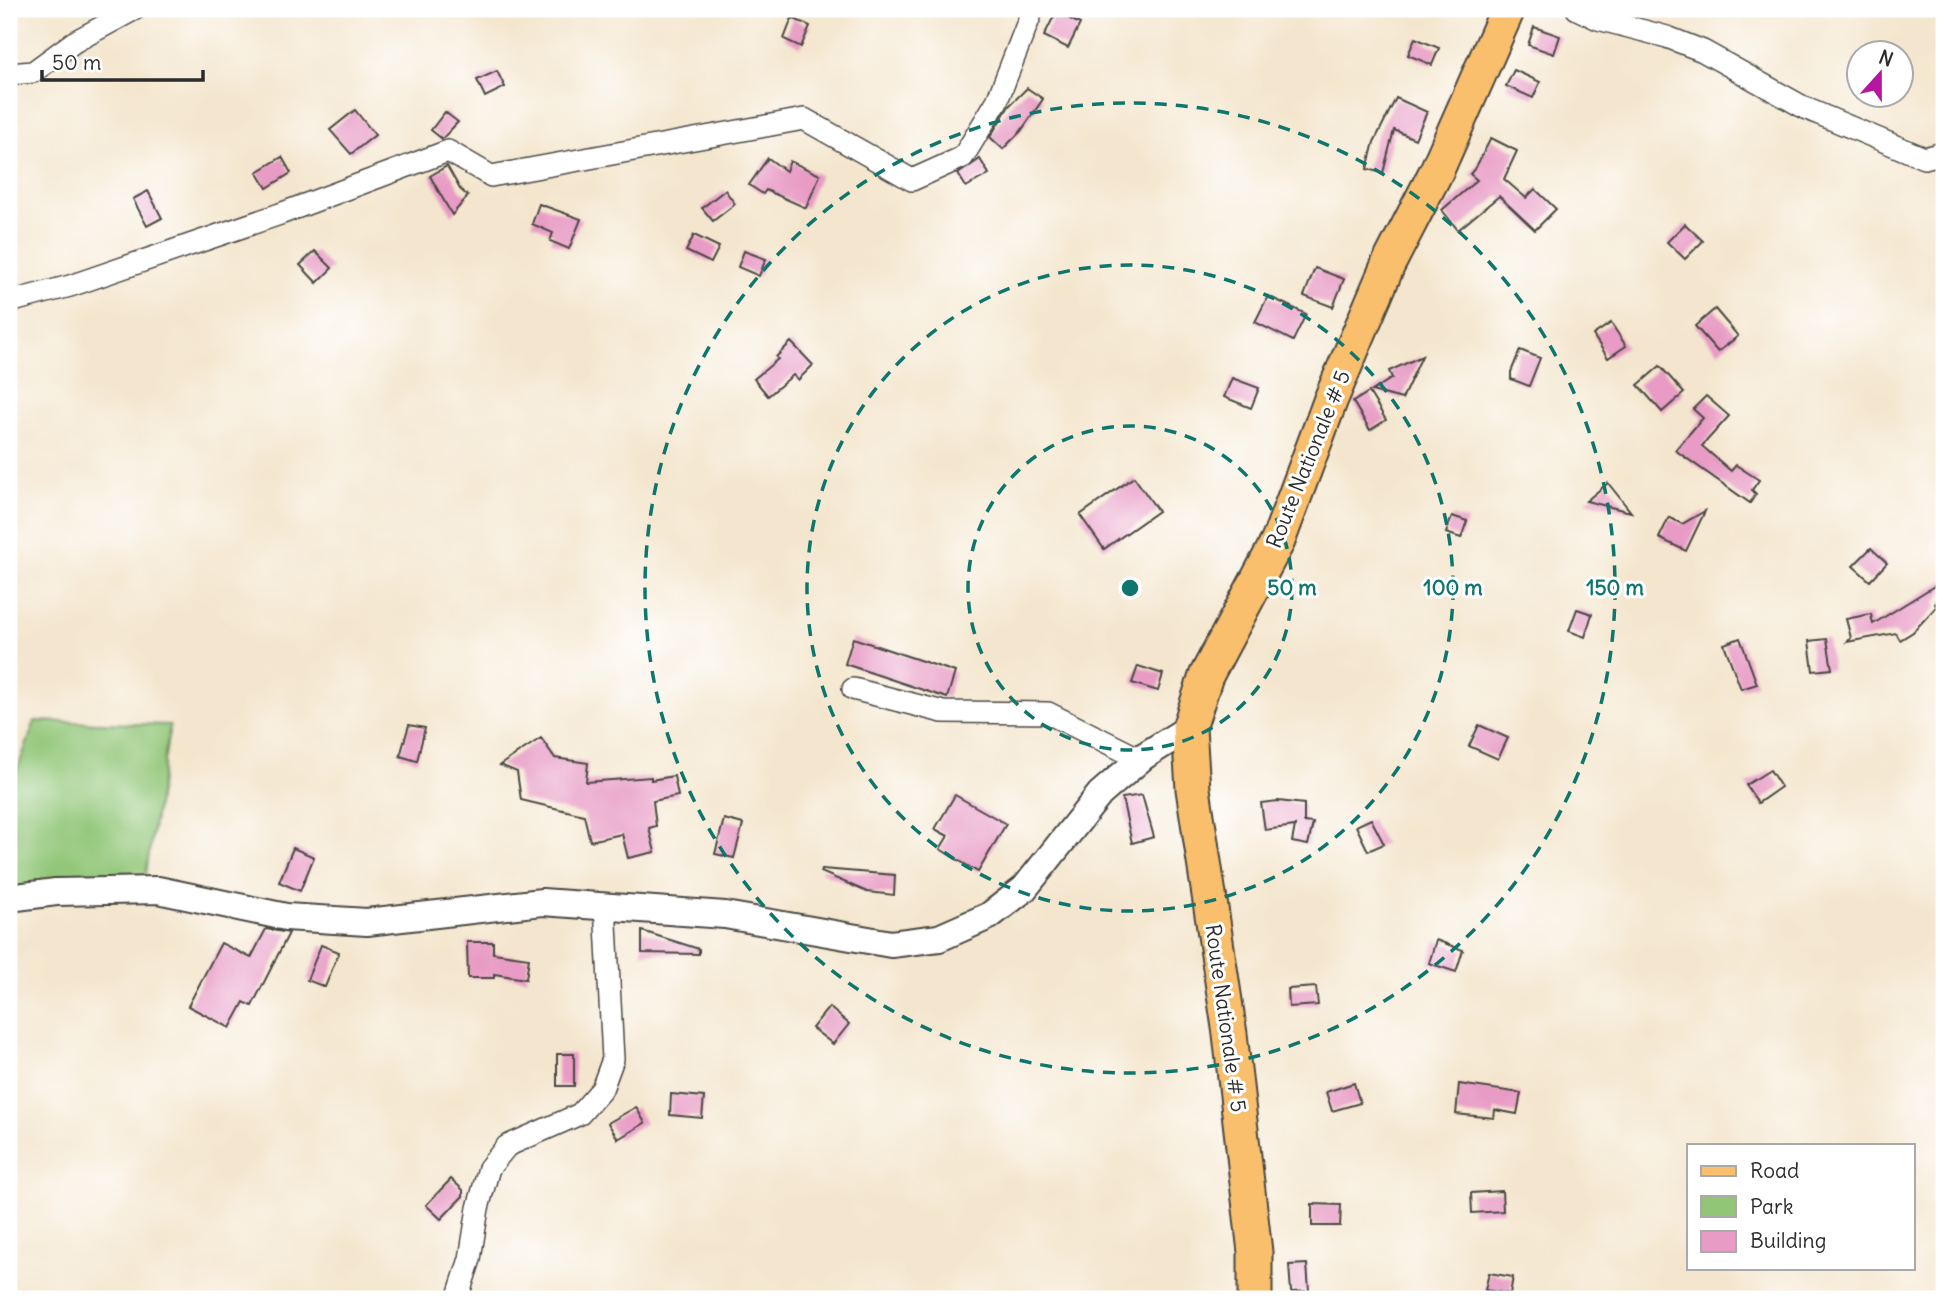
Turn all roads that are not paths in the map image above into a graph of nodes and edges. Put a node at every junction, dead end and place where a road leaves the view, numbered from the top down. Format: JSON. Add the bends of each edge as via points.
{"nodes":[{"id":1,"x":135,"y":9,"type":"edge"},
{"id":2,"x":1033,"y":9,"type":"edge"},
{"id":3,"x":1508,"y":9,"type":"edge"},
{"id":4,"x":1577,"y":9,"type":"edge"},
{"id":5,"x":9,"y":74,"type":"edge"},
{"id":6,"x":1944,"y":153,"type":"edge"},
{"id":7,"x":9,"y":302,"type":"edge"},
{"id":8,"x":853,"y":689,"type":"dead end"},
{"id":9,"x":1189,"y":728,"type":"junction"},
{"id":10,"x":1140,"y":759,"type":"junction"},
{"id":11,"x":9,"y":898,"type":"edge"},
{"id":12,"x":605,"y":905,"type":"junction"},
{"id":13,"x":457,"y":1299,"type":"edge"},
{"id":14,"x":1255,"y":1299,"type":"edge"}],
"edges":[{"from":1,"to":5,"type":"street","via":[[74,42],[33,72]]},
{"from":2,"to":7,"type":"street","via":[[997,102],[963,157],[912,180],[804,119],[491,176],[448,151],[254,223]]},
{"from":3,"to":9,"type":"main road","name":"Route Nationale # 5","via":[[1437,170],[1388,265],[1278,541],[1206,676]]},
{"from":4,"to":6,"type":"street","via":[[1703,51],[1805,108],[1924,158]]},
{"from":8,"to":10,"type":"street","via":[[943,712],[1048,713]]},
{"from":9,"to":10,"type":"street"},
{"from":9,"to":14,"type":"main road","name":"Route Nationale # 5","via":[[1193,789],[1232,1048],[1255,1252]]},
{"from":10,"to":12,"type":"street","via":[[1100,794],[1024,889],[989,916],[939,938],[891,943],[725,915]]},
{"from":11,"to":12,"type":"street","via":[[158,890],[286,917],[367,922],[542,902]]},
{"from":12,"to":13,"type":"street","via":[[613,1059],[601,1089],[580,1114],[508,1146],[489,1168]]}]}
